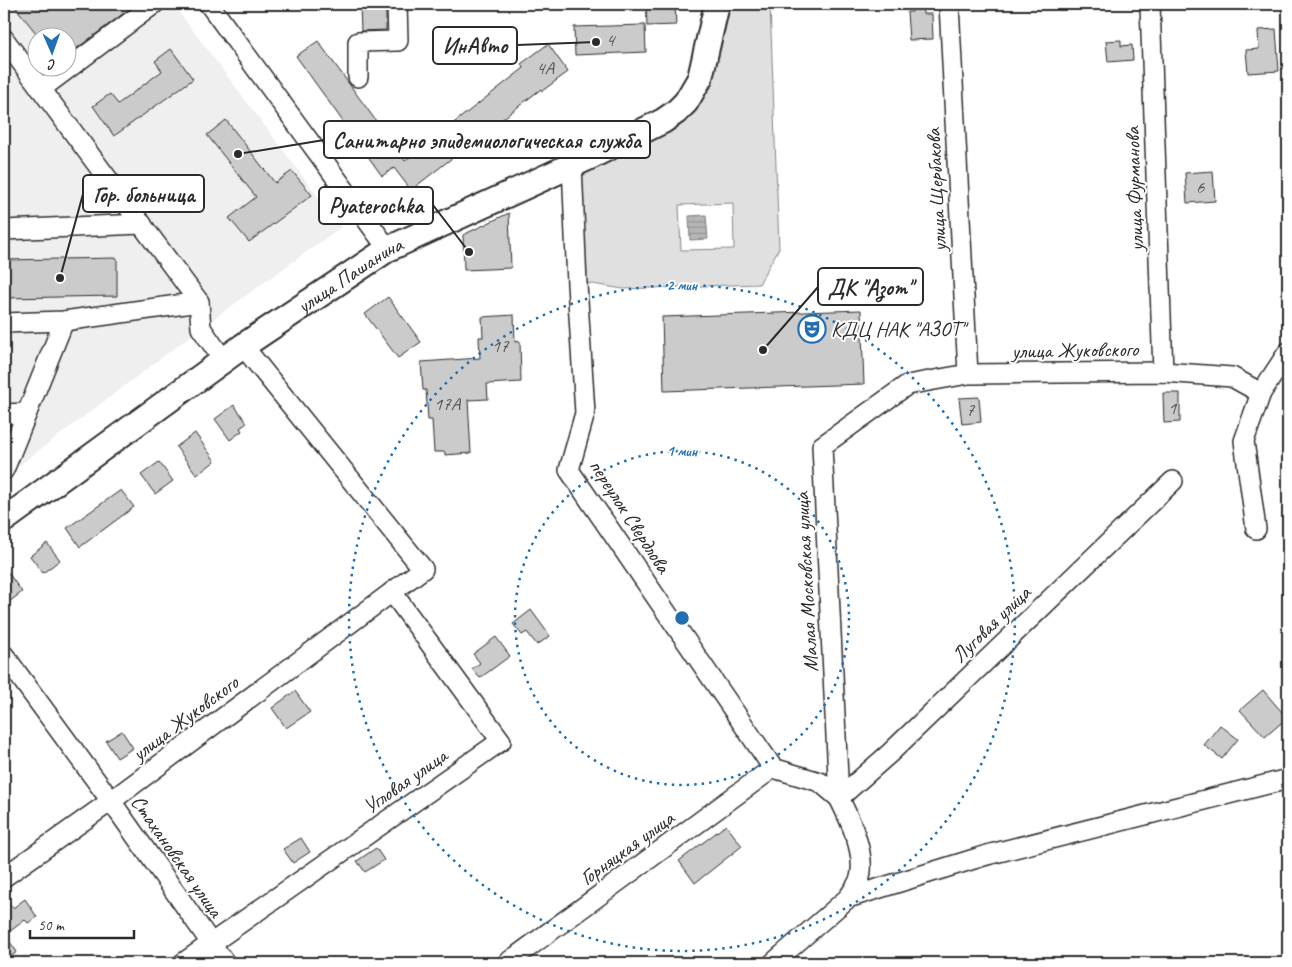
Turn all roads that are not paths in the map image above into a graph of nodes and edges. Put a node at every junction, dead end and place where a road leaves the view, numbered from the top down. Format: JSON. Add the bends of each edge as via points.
{"nodes":[{"id":1,"x":154,"y":4,"type":"edge"},
{"id":2,"x":209,"y":4,"type":"edge"},
{"id":3,"x":397,"y":4,"type":"edge"},
{"id":4,"x":717,"y":4,"type":"edge"},
{"id":5,"x":949,"y":4,"type":"edge"},
{"id":6,"x":1150,"y":4,"type":"edge"},
{"id":7,"x":4,"y":39,"type":"edge"},
{"id":8,"x":358,"y":76,"type":"dead end"},
{"id":9,"x":41,"y":89,"type":"junction"},
{"id":10,"x":572,"y":164,"type":"junction"},
{"id":11,"x":142,"y":224,"type":"junction"},
{"id":12,"x":4,"y":230,"type":"edge"},
{"id":13,"x":388,"y":249,"type":"junction"},
{"id":14,"x":199,"y":302,"type":"junction"},
{"id":15,"x":64,"y":321,"type":"junction"},
{"id":16,"x":4,"y":323,"type":"edge"},
{"id":17,"x":244,"y":346,"type":"junction"},
{"id":18,"x":1288,"y":352,"type":"edge"},
{"id":19,"x":224,"y":361,"type":"junction"},
{"id":20,"x":1163,"y":372,"type":"junction"},
{"id":21,"x":968,"y":374,"type":"junction"},
{"id":22,"x":1261,"y":393,"type":"junction"},
{"id":23,"x":889,"y":397,"type":"joint"},
{"id":24,"x":26,"y":413,"type":"junction"},
{"id":25,"x":4,"y":414,"type":"edge"},
{"id":26,"x":4,"y":470,"type":"edge"},
{"id":27,"x":1173,"y":481,"type":"dead end"},
{"id":28,"x":4,"y":520,"type":"edge"},
{"id":29,"x":1256,"y":529,"type":"dead end"},
{"id":30,"x":392,"y":592,"type":"junction"},
{"id":31,"x":4,"y":655,"type":"edge"},
{"id":32,"x":773,"y":768,"type":"junction"},
{"id":33,"x":1288,"y":779,"type":"edge"},
{"id":34,"x":839,"y":798,"type":"junction"},
{"id":35,"x":111,"y":801,"type":"junction"},
{"id":36,"x":4,"y":877,"type":"edge"},
{"id":37,"x":848,"y":898,"type":"junction"},
{"id":38,"x":212,"y":944,"type":"junction"},
{"id":39,"x":183,"y":963,"type":"edge"},
{"id":40,"x":225,"y":963,"type":"edge"},
{"id":41,"x":507,"y":963,"type":"edge"},
{"id":42,"x":772,"y":963,"type":"edge"}],
"edges":[{"from":1,"to":9,"type":"street"},
{"from":2,"to":13,"type":"street"},
{"from":3,"to":8,"type":"street","via":[[398,41],[358,42]]},
{"from":4,"to":10,"type":"main road","name":"улица Пашанина","via":[[700,78],[686,102],[664,121]]},
{"from":5,"to":21,"type":"street","name":"улица Щербакова"},
{"from":6,"to":20,"type":"street","name":"улица Фурманова"},
{"from":7,"to":9,"type":"street"},
{"from":9,"to":11,"type":"street"},
{"from":10,"to":13,"type":"main road","name":"улица Пашанина"},
{"from":10,"to":32,"type":"street","name":"переулок Свердлова","via":[[585,413],[568,470]]},
{"from":11,"to":12,"type":"street"},
{"from":11,"to":14,"type":"street"},
{"from":13,"to":17,"type":"main road","name":"улица Пашанина"},
{"from":14,"to":15,"type":"street"},
{"from":14,"to":19,"type":"street","via":[[201,328]]},
{"from":15,"to":16,"type":"street"},
{"from":15,"to":24,"type":"street"},
{"from":17,"to":19,"type":"main road","name":"улица Пашанина"},
{"from":17,"to":30,"type":"street","name":"улица Жуковского","via":[[423,569]]},
{"from":18,"to":22,"type":"street"},
{"from":19,"to":28,"type":"main road","name":"улица Пашанина"},
{"from":20,"to":21,"type":"street","name":"улица Жуковского"},
{"from":20,"to":22,"type":"street","name":"улица Жуковского","via":[[1232,377]]},
{"from":21,"to":23,"type":"street","name":"улица Жуковского","via":[[907,385]]},
{"from":22,"to":29,"type":"street","via":[[1244,441]]},
{"from":23,"to":34,"type":"street","name":"Малая Московская улица","via":[[822,446]]},
{"from":24,"to":25,"type":"street"},
{"from":24,"to":26,"type":"street"},
{"from":27,"to":34,"type":"street","name":"Луговая улица"},
{"from":30,"to":35,"type":"street","name":"улица Жуковского"},
{"from":30,"to":38,"type":"street","name":"Угловая улица","via":[[501,741]]},
{"from":31,"to":35,"type":"street","name":"Стахановская улица"},
{"from":32,"to":34,"type":"street","via":[[820,782]]},
{"from":32,"to":41,"type":"street","name":"Горняцкая улица"},
{"from":33,"to":37,"type":"street","via":[[987,855]]},
{"from":34,"to":37,"type":"street","via":[[850,820],[860,860],[860,878]]},
{"from":35,"to":36,"type":"street","name":"улица Жуковского"},
{"from":35,"to":38,"type":"street","name":"Стахановская улица"},
{"from":37,"to":42,"type":"street"},
{"from":38,"to":39,"type":"street","name":"Угловая улица"},
{"from":38,"to":40,"type":"street","name":"Стахановская улица"}]}
